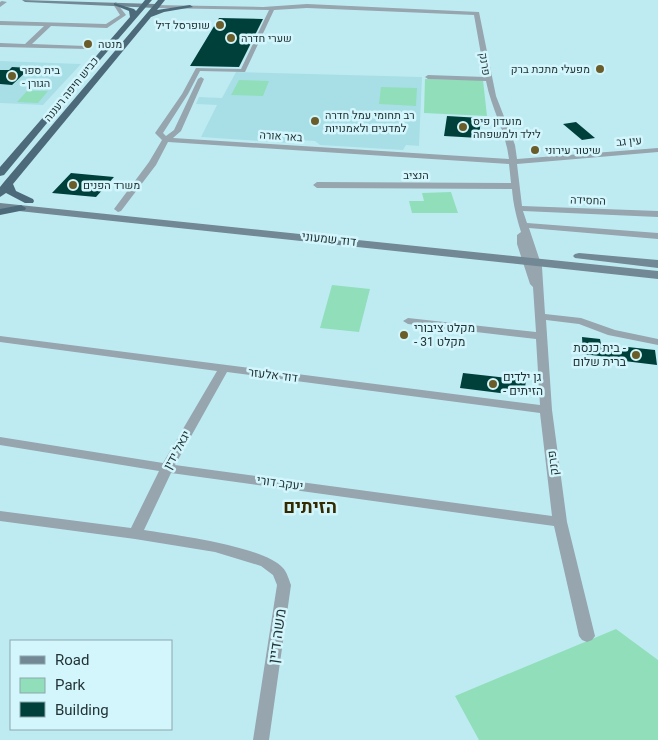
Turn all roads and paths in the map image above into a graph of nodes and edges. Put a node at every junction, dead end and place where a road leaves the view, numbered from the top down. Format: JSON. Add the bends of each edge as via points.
{"nodes":[{"id":1,"x":24,"y":0,"type":"edge"},
{"id":2,"x":83,"y":0,"type":"edge"},
{"id":3,"x":134,"y":0,"type":"edge"},
{"id":4,"x":167,"y":0,"type":"edge"},
{"id":5,"x":119,"y":3,"type":"junction"},
{"id":6,"x":153,"y":3,"type":"edge"},
{"id":7,"x":179,"y":4,"type":"junction"},
{"id":8,"x":190,"y":7,"type":"junction"},
{"id":9,"x":272,"y":9,"type":"junction"},
{"id":10,"x":133,"y":17,"type":"junction"},
{"id":11,"x":148,"y":17,"type":"junction"},
{"id":12,"x":0,"y":22,"type":"edge"},
{"id":13,"x":50,"y":24,"type":"junction"},
{"id":14,"x":0,"y":45,"type":"edge"},
{"id":15,"x":27,"y":46,"type":"junction"},
{"id":16,"x":86,"y":48,"type":"dead end"},
{"id":17,"x":208,"y":70,"type":"junction"},
{"id":18,"x":428,"y":77,"type":"dead end"},
{"id":19,"x":487,"y":79,"type":"junction"},
{"id":20,"x":166,"y":140,"type":"junction"},
{"id":21,"x":658,"y":150,"type":"edge"},
{"id":22,"x":513,"y":162,"type":"junction"},
{"id":23,"x":0,"y":173,"type":"edge"},
{"id":24,"x":8,"y":184,"type":"junction"},
{"id":25,"x":317,"y":185,"type":"dead end"},
{"id":26,"x":515,"y":186,"type":"junction"},
{"id":27,"x":0,"y":196,"type":"edge"},
{"id":28,"x":25,"y":204,"type":"junction"},
{"id":29,"x":0,"y":206,"type":"edge"},
{"id":30,"x":518,"y":208,"type":"junction"},
{"id":31,"x":118,"y":209,"type":"junction"},
{"id":32,"x":0,"y":212,"type":"edge"},
{"id":33,"x":658,"y":214,"type":"edge"},
{"id":34,"x":523,"y":228,"type":"junction"},
{"id":35,"x":658,"y":236,"type":"edge"},
{"id":36,"x":529,"y":256,"type":"junction"},
{"id":37,"x":658,"y":264,"type":"edge"},
{"id":38,"x":658,"y":275,"type":"edge"},
{"id":39,"x":539,"y":316,"type":"junction"},
{"id":40,"x":408,"y":321,"type":"dead end"},
{"id":41,"x":540,"y":336,"type":"junction"},
{"id":42,"x":0,"y":339,"type":"edge"},
{"id":43,"x":658,"y":342,"type":"edge"},
{"id":44,"x":224,"y":368,"type":"junction"},
{"id":45,"x":546,"y":410,"type":"junction"},
{"id":46,"x":0,"y":441,"type":"edge"},
{"id":47,"x":167,"y":468,"type":"junction"},
{"id":48,"x":0,"y":516,"type":"edge"},
{"id":49,"x":560,"y":522,"type":"junction"},
{"id":50,"x":136,"y":534,"type":"junction"},
{"id":51,"x":587,"y":636,"type":"dead end"},
{"id":52,"x":261,"y":740,"type":"edge"}],
"edges":[{"from":1,"to":5,"type":"main road"},
{"from":2,"to":5,"type":"main road"},
{"from":3,"to":5,"type":"highway"},
{"from":4,"to":7,"type":"highway"},
{"from":5,"to":6,"type":"main road"},
{"from":5,"to":10,"type":"highway","via":[[132,10]]},
{"from":5,"to":13,"type":"street","via":[[123,15],[107,26]]},
{"from":6,"to":7,"type":"street"},
{"from":6,"to":8,"type":"street"},
{"from":6,"to":10,"type":"highway","name":"כביש חיפה רעננה"},
{"from":6,"to":11,"type":"highway","name":"כביש חיפה רעננה"},
{"from":7,"to":9,"type":"street"},
{"from":8,"to":9,"type":"street"},
{"from":8,"to":11,"type":"highway","via":[[163,10]]},
{"from":9,"to":17,"type":"street","via":[[243,71]]},
{"from":9,"to":19,"type":"street","name":"פרנק","via":[[306,6],[477,13]]},
{"from":10,"to":23,"type":"highway","name":"כביש חיפה רעננה"},
{"from":11,"to":24,"type":"highway","name":"כביש חיפה רעננה"},
{"from":12,"to":13,"type":"street"},
{"from":13,"to":15,"type":"street"},
{"from":14,"to":15,"type":"street"},
{"from":15,"to":16,"type":"street"},
{"from":17,"to":20,"type":"street","via":[[198,83],[177,131]]},
{"from":17,"to":20,"type":"street","via":[[198,69],[159,133]]},
{"from":18,"to":19,"type":"street"},
{"from":19,"to":22,"type":"street","name":"פרנק","via":[[511,144]]},
{"from":20,"to":22,"type":"street","name":"באר אורה"},
{"from":20,"to":31,"type":"street"},
{"from":21,"to":22,"type":"street","name":"עין גב"},
{"from":22,"to":26,"type":"street","name":"פרנק"},
{"from":24,"to":27,"type":"highway","name":"כביש חיפה רעננה"},
{"from":24,"to":28,"type":"highway","via":[[11,193]]},
{"from":25,"to":26,"type":"street","name":"הנציב"},
{"from":26,"to":30,"type":"street","name":"פרנק"},
{"from":27,"to":28,"type":"main road","name":"דוד שמעוני"},
{"from":28,"to":29,"type":"main road","name":"דוד שמעוני"},
{"from":28,"to":31,"type":"main road","name":"דוד שמעוני"},
{"from":28,"to":32,"type":"highway"},
{"from":28,"to":36,"type":"main road","name":"דוד שמעוני"},
{"from":30,"to":33,"type":"street","name":"החסידה"},
{"from":30,"to":34,"type":"street","name":"פרנק"},
{"from":31,"to":36,"type":"main road","name":"דוד שמעוני"},
{"from":34,"to":35,"type":"street"},
{"from":34,"to":36,"type":"street","name":"פרנק"},
{"from":36,"to":37,"type":"main road","name":"דוד שמעוני"},
{"from":36,"to":38,"type":"main road","name":"דוד שמעוני"},
{"from":36,"to":39,"type":"street","name":"פרנק","via":[[538,274]]},
{"from":39,"to":41,"type":"street","name":"פרנק"},
{"from":39,"to":43,"type":"street","via":[[581,321],[612,333]]},
{"from":40,"to":41,"type":"street"},
{"from":41,"to":45,"type":"street","name":"פרנק"},
{"from":42,"to":44,"type":"street","name":"דוד אלעזר"},
{"from":44,"to":45,"type":"street","name":"דוד אלעזר"},
{"from":44,"to":47,"type":"street","name":"יגאל ידין"},
{"from":45,"to":49,"type":"street","name":"פרנק"},
{"from":46,"to":47,"type":"street","name":"יעקב דורי"},
{"from":47,"to":49,"type":"street","name":"יעקב דורי"},
{"from":47,"to":50,"type":"street","name":"יגאל ידין"},
{"from":48,"to":50,"type":"street","name":"משה דיין"},
{"from":49,"to":51,"type":"street","name":"פרנק"},
{"from":50,"to":52,"type":"street","name":"משה דיין","via":[[243,554],[266,562],[279,572],[284,585]]}]}
